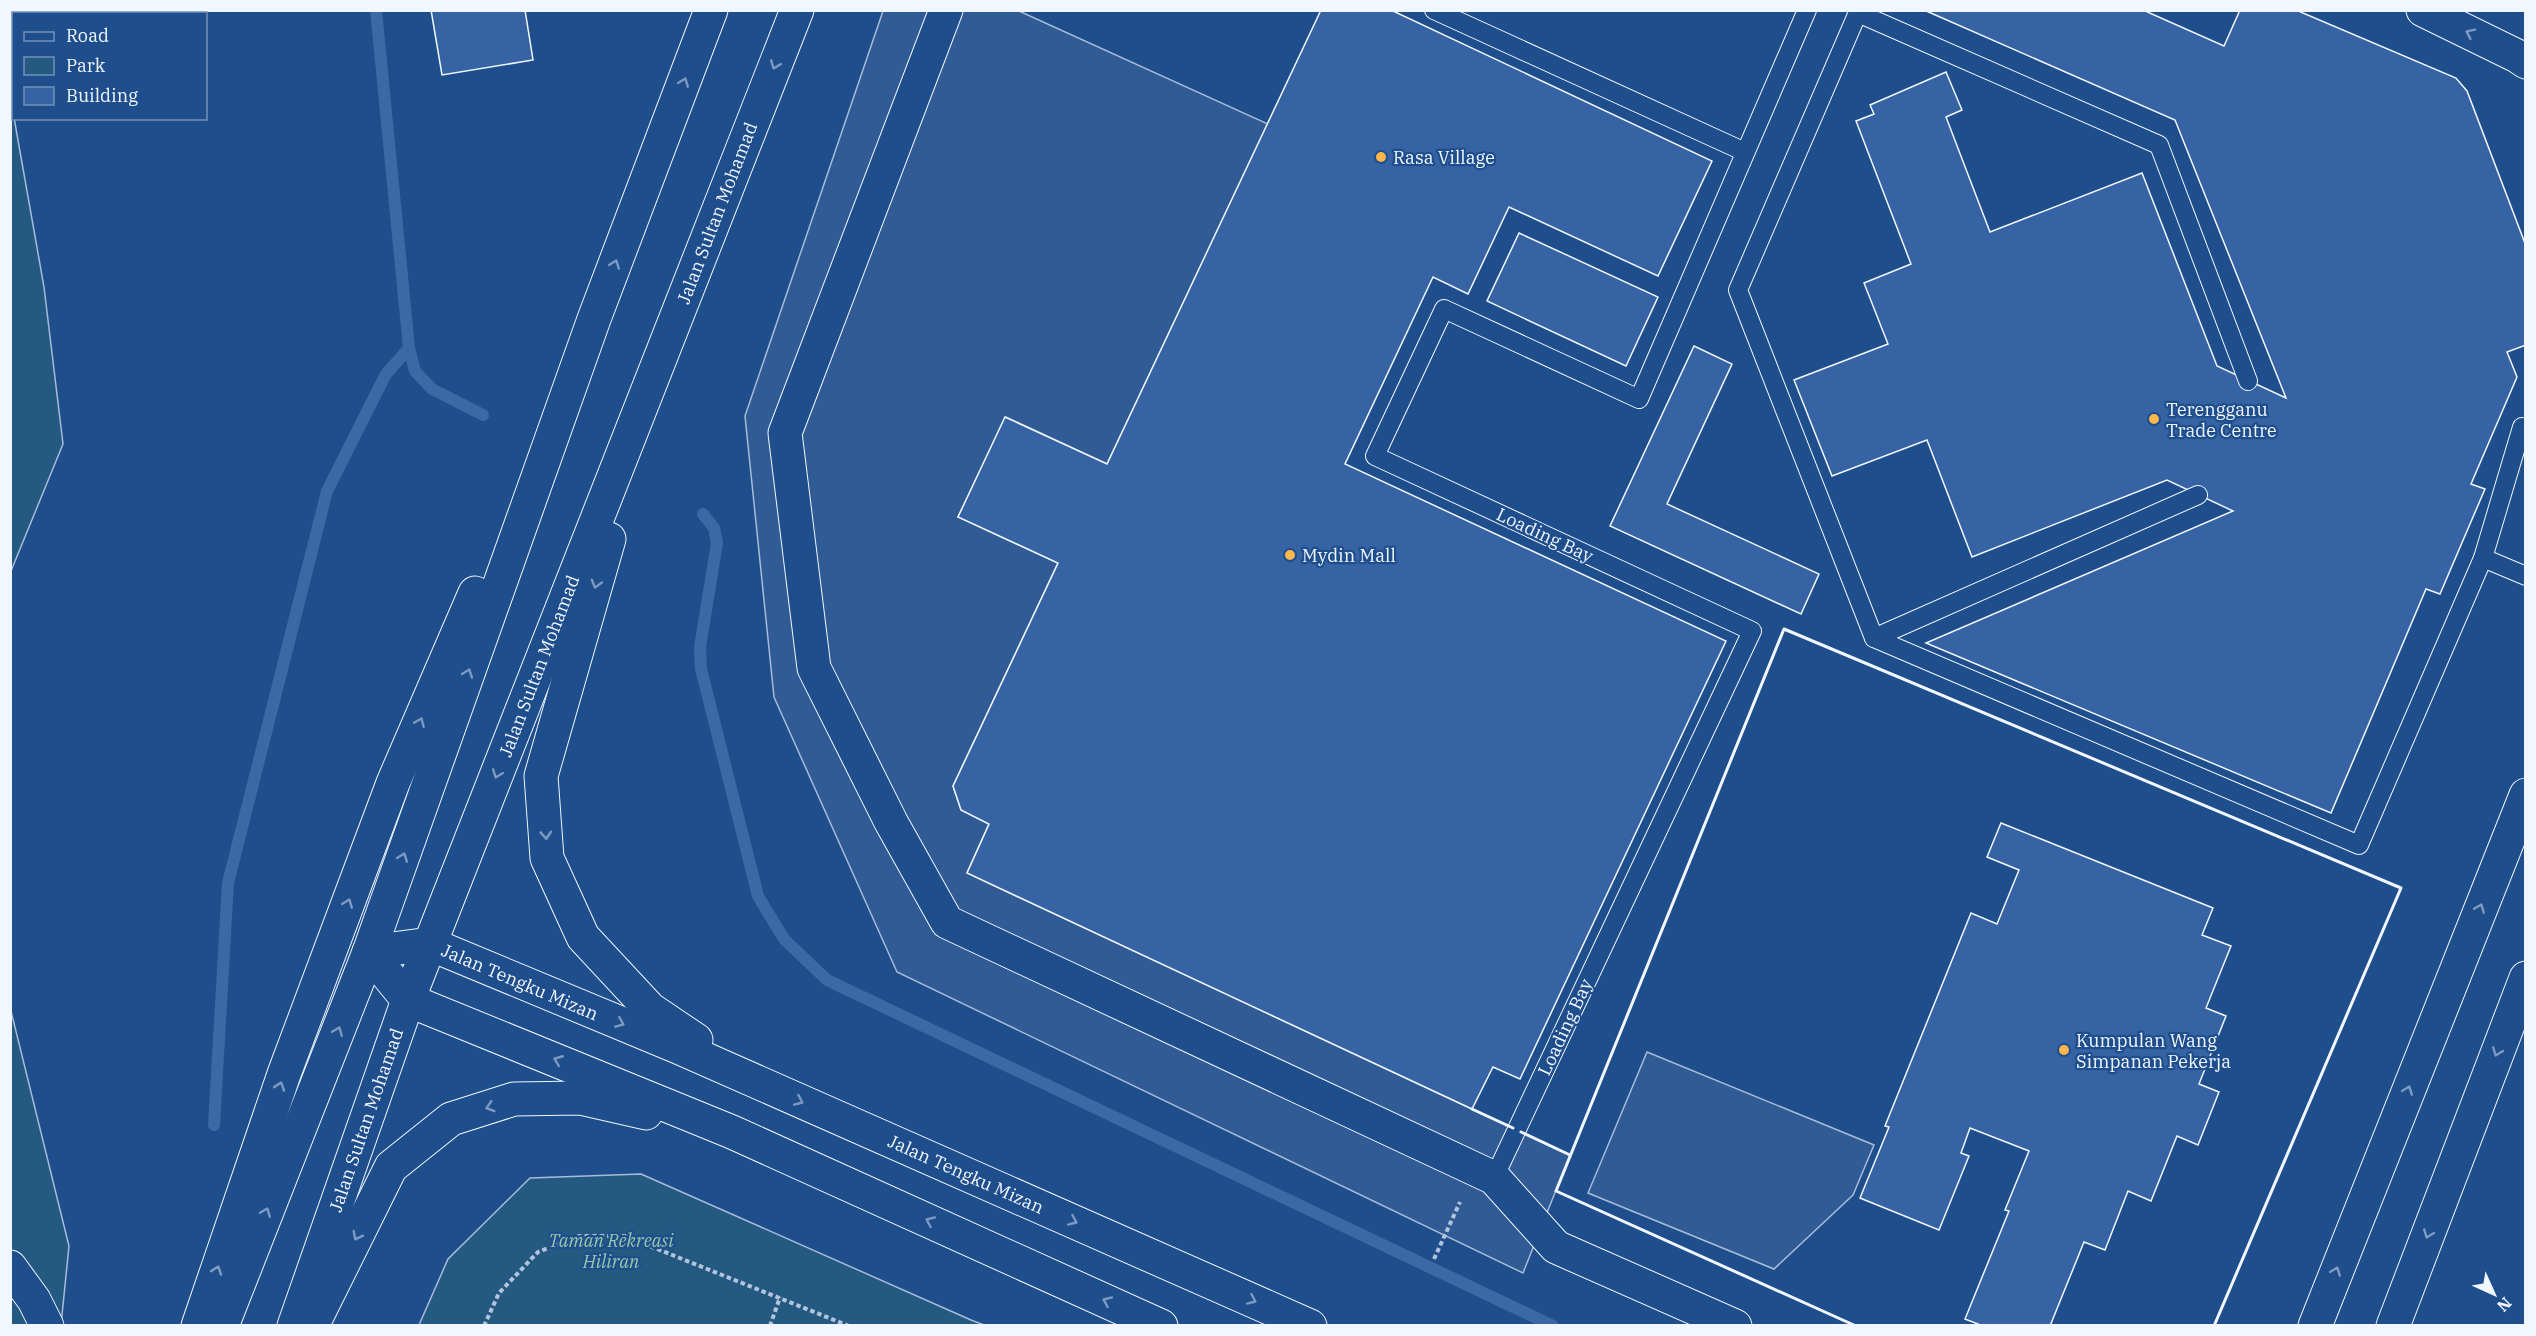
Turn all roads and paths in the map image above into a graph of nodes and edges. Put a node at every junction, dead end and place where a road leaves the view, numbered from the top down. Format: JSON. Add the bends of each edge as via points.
{"nodes":[{"id":1,"x":711,"y":10,"type":"edge"},
{"id":2,"x":796,"y":10,"type":"edge"},
{"id":3,"x":946,"y":10,"type":"edge"},
{"id":4,"x":1434,"y":10,"type":"edge"},
{"id":5,"x":1807,"y":10,"type":"edge"},
{"id":6,"x":2423,"y":10,"type":"edge"},
{"id":7,"x":1858,"y":12,"type":"edge"},
{"id":8,"x":2526,"y":62,"type":"edge"},
{"id":9,"x":1745,"y":152,"type":"junction"},
{"id":10,"x":594,"y":319,"type":"junction"},
{"id":11,"x":665,"y":346,"type":"junction"},
{"id":12,"x":2248,"y":381,"type":"dead end"},
{"id":13,"x":2522,"y":427,"type":"dead end"},
{"id":14,"x":2198,"y":495,"type":"dead end"},
{"id":15,"x":2483,"y":558,"type":"junction"},
{"id":16,"x":2526,"y":576,"type":"edge"},
{"id":17,"x":1874,"y":638,"type":"junction"},
{"id":18,"x":2526,"y":795,"type":"edge"},
{"id":19,"x":430,"y":944,"type":"junction"},
{"id":20,"x":369,"y":952,"type":"junction"},
{"id":21,"x":2522,"y":997,"type":"edge"},
{"id":22,"x":408,"y":1000,"type":"junction"},
{"id":23,"x":754,"y":1081,"type":"junction"},
{"id":24,"x":732,"y":1132,"type":"junction"},
{"id":25,"x":1484,"y":1173,"type":"junction"},
{"id":26,"x":1434,"y":1259,"type":"dead end"},
{"id":27,"x":10,"y":1268,"type":"edge"},
{"id":28,"x":780,"y":1297,"type":"junction"},
{"id":29,"x":47,"y":1326,"type":"edge"},
{"id":30,"x":198,"y":1326,"type":"edge"},
{"id":31,"x":222,"y":1326,"type":"edge"},
{"id":32,"x":294,"y":1326,"type":"edge"},
{"id":33,"x":312,"y":1326,"type":"edge"},
{"id":34,"x":484,"y":1326,"type":"edge"},
{"id":35,"x":770,"y":1326,"type":"edge"},
{"id":36,"x":849,"y":1326,"type":"edge"},
{"id":37,"x":1161,"y":1326,"type":"edge"},
{"id":38,"x":1310,"y":1326,"type":"edge"},
{"id":39,"x":1735,"y":1326,"type":"edge"},
{"id":40,"x":2315,"y":1326,"type":"edge"},
{"id":41,"x":2393,"y":1326,"type":"edge"}],
"edges":[{"from":10,"to":1,"type":"main road","one_way":true},
{"from":2,"to":11,"type":"main road","name":"Jalan Sultan Mohamad","one_way":true},
{"from":3,"to":25,"type":"main road","via":[[785,433],[814,668],[891,822],[947,922]]},
{"from":4,"to":9,"type":"lane"},
{"from":5,"to":9,"type":"lane"},
{"from":8,"to":6,"type":"main road","one_way":true},
{"from":7,"to":12,"type":"lane","via":[[2159,146]]},
{"from":7,"to":17,"type":"lane","via":[[1738,290]]},
{"from":9,"to":25,"type":"lane","name":"Loading Bay","via":[[1638,399],[1444,309],[1375,456],[1752,631]]},
{"from":20,"to":10,"type":"main road","one_way":true},
{"from":30,"to":10,"type":"main road","one_way":true,"via":[[284,1074],[393,783]]},
{"from":11,"to":19,"type":"main road","name":"Jalan Sultan Mohamad","one_way":true},
{"from":11,"to":23,"type":"main road","one_way":true,"via":[[541,776],[547,858],[583,937],[650,1009]]},
{"from":13,"to":15,"type":"lane"},
{"from":14,"to":17,"type":"lane"},
{"from":15,"to":16,"type":"lane"},
{"from":15,"to":17,"type":"lane","via":[[2359,845]]},
{"from":40,"to":18,"type":"main road","one_way":true},
{"from":19,"to":20,"type":"main road","name":"Jalan Tengku Mizan"},
{"from":19,"to":22,"type":"main road","name":"Jalan Sultan Mohamad"},
{"from":19,"to":23,"type":"main road","name":"Jalan Tengku Mizan","one_way":true},
{"from":20,"to":22,"type":"main road"},
{"from":31,"to":20,"type":"main road","one_way":true},
{"from":21,"to":41,"type":"main road","one_way":true},
{"from":24,"to":22,"type":"main road","one_way":true},
{"from":22,"to":32,"type":"main road","name":"Jalan Sultan Mohamad"},
{"from":23,"to":38,"type":"main road","name":"Jalan Tengku Mizan","one_way":true},
{"from":24,"to":33,"type":"main road","one_way":true,"via":[[580,1098],[514,1099],[450,1119],[391,1167]]},
{"from":37,"to":24,"type":"main road","one_way":true},
{"from":25,"to":26,"type":"path"},
{"from":25,"to":39,"type":"main road","via":[[1556,1246]]},
{"from":27,"to":29,"type":"main road","via":[[34,1300]]},
{"from":28,"to":34,"type":"path","via":[[625,1236],[579,1236],[538,1252],[499,1293]]},
{"from":28,"to":35,"type":"path"},
{"from":28,"to":36,"type":"path"}]}
